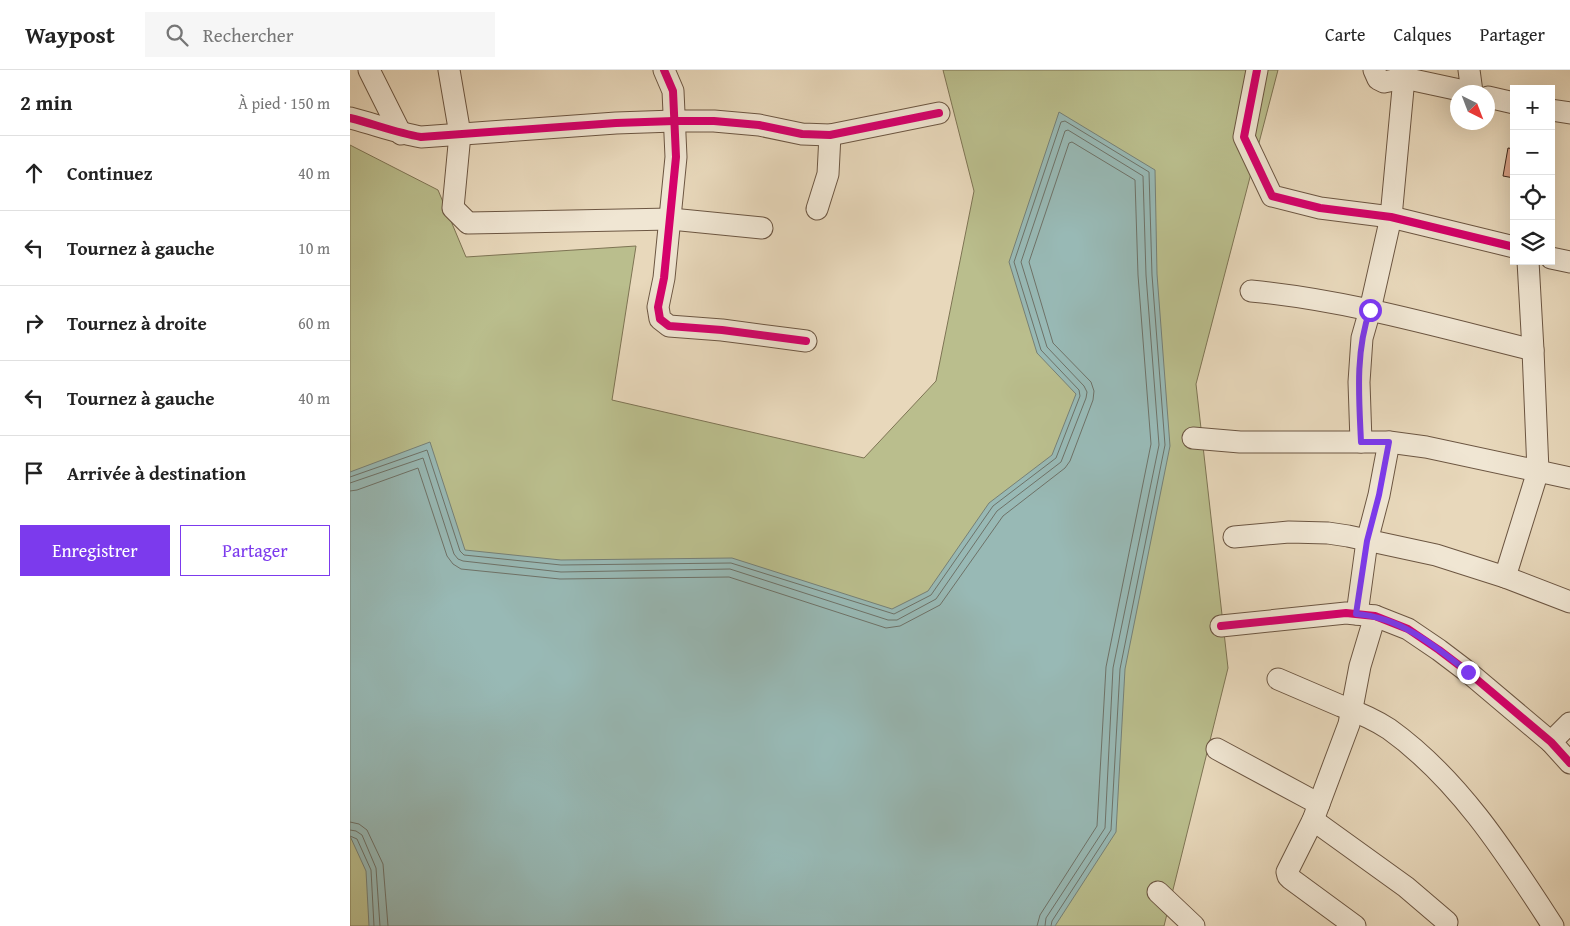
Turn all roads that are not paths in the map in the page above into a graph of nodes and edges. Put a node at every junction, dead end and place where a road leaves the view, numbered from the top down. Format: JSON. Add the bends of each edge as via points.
{"nodes":[{"id":1,"x":369,"y":70,"type":"edge"},
{"id":2,"x":449,"y":70,"type":"edge"},
{"id":3,"x":664,"y":70,"type":"edge"},
{"id":4,"x":1257,"y":70,"type":"edge"},
{"id":5,"x":1374,"y":70,"type":"edge"},
{"id":6,"x":1469,"y":70,"type":"edge"},
{"id":7,"x":1404,"y":78,"type":"junction"},
{"id":8,"x":1470,"y":85,"type":"edge"},
{"id":9,"x":1450,"y":88,"type":"edge"},
{"id":10,"x":1495,"y":99,"type":"edge"},
{"id":11,"x":1510,"y":102,"type":"edge"},
{"id":12,"x":1555,"y":111,"type":"edge"},
{"id":13,"x":939,"y":114,"type":"dead end"},
{"id":14,"x":1570,"y":114,"type":"edge"},
{"id":15,"x":350,"y":118,"type":"edge"},
{"id":16,"x":674,"y":121,"type":"junction"},
{"id":17,"x":401,"y":134,"type":"junction"},
{"id":18,"x":460,"y":134,"type":"junction"},
{"id":19,"x":830,"y":135,"type":"junction"},
{"id":20,"x":817,"y":209,"type":"dead end"},
{"id":21,"x":1391,"y":217,"type":"junction"},
{"id":22,"x":671,"y":219,"type":"junction"},
{"id":23,"x":762,"y":228,"type":"dead end"},
{"id":24,"x":1510,"y":246,"type":"edge"},
{"id":25,"x":1555,"y":259,"type":"edge"},
{"id":26,"x":1570,"y":262,"type":"edge"},
{"id":27,"x":1528,"y":265,"type":"edge"},
{"id":28,"x":1251,"y":291,"type":"dead end"},
{"id":29,"x":1370,"y":310,"type":"junction"},
{"id":30,"x":806,"y":342,"type":"dead end"},
{"id":31,"x":1533,"y":350,"type":"junction"},
{"id":32,"x":1192,"y":438,"type":"dead end"},
{"id":33,"x":1361,"y":442,"type":"junction"},
{"id":34,"x":1389,"y":442,"type":"junction"},
{"id":35,"x":1538,"y":471,"type":"junction"},
{"id":36,"x":1570,"y":478,"type":"edge"},
{"id":37,"x":1234,"y":537,"type":"dead end"},
{"id":38,"x":1367,"y":541,"type":"junction"},
{"id":39,"x":1505,"y":578,"type":"junction"},
{"id":40,"x":1570,"y":602,"type":"edge"},
{"id":41,"x":1366,"y":615,"type":"junction"},
{"id":42,"x":1221,"y":626,"type":"dead end"},
{"id":43,"x":1278,"y":679,"type":"dead end"},
{"id":44,"x":1351,"y":710,"type":"junction"},
{"id":45,"x":1570,"y":723,"type":"edge"},
{"id":46,"x":1551,"y":742,"type":"junction"},
{"id":47,"x":1216,"y":749,"type":"dead end"},
{"id":48,"x":1570,"y":763,"type":"edge"},
{"id":49,"x":1316,"y":812,"type":"junction"},
{"id":50,"x":1158,"y":892,"type":"dead end"},
{"id":51,"x":1447,"y":922,"type":"dead end"},
{"id":52,"x":1194,"y":926,"type":"edge"},
{"id":53,"x":1355,"y":926,"type":"edge"},
{"id":54,"x":1553,"y":926,"type":"edge"}],
"edges":[{"from":1,"to":17,"type":"street"},
{"from":2,"to":18,"type":"street"},
{"from":3,"to":16,"type":"street","via":[[673,91]]},
{"from":4,"to":21,"type":"street","via":[[1244,137],[1272,196],[1320,208]]},
{"from":5,"to":7,"type":"street","via":[[1378,79],[1384,82]]},
{"from":6,"to":8,"type":"street"},
{"from":7,"to":9,"type":"street"},
{"from":7,"to":21,"type":"street"},
{"from":10,"to":11,"type":"street"},
{"from":12,"to":14,"type":"street"},
{"from":13,"to":19,"type":"street"},
{"from":15,"to":17,"type":"street"},
{"from":16,"to":18,"type":"street"},
{"from":16,"to":19,"type":"street","via":[[741,123],[802,134]]},
{"from":16,"to":22,"type":"street","via":[[676,157]]},
{"from":17,"to":18,"type":"street","via":[[421,137]]},
{"from":18,"to":22,"type":"street","via":[[453,208],[468,223]]},
{"from":19,"to":20,"type":"street","via":[[828,174]]},
{"from":21,"to":24,"type":"street"},
{"from":21,"to":29,"type":"street"},
{"from":22,"to":23,"type":"street"},
{"from":22,"to":30,"type":"street","via":[[658,307],[663,323]]},
{"from":25,"to":26,"type":"street"},
{"from":27,"to":31,"type":"street"},
{"from":28,"to":29,"type":"street","via":[[1287,294]]},
{"from":29,"to":31,"type":"street"},
{"from":29,"to":33,"type":"street","via":[[1362,338],[1359,382]]},
{"from":31,"to":35,"type":"street"},
{"from":32,"to":33,"type":"street","via":[[1240,442]]},
{"from":33,"to":34,"type":"street"},
{"from":34,"to":35,"type":"street"},
{"from":34,"to":38,"type":"street"},
{"from":35,"to":36,"type":"street"},
{"from":35,"to":39,"type":"street"},
{"from":37,"to":38,"type":"street","via":[[1289,532],[1328,533]]},
{"from":38,"to":39,"type":"street","via":[[1436,555]]},
{"from":38,"to":41,"type":"street"},
{"from":39,"to":40,"type":"street"},
{"from":41,"to":42,"type":"street","via":[[1346,613]]},
{"from":41,"to":44,"type":"street"},
{"from":41,"to":46,"type":"street","via":[[1408,629],[1439,650]]},
{"from":43,"to":44,"type":"street"},
{"from":44,"to":49,"type":"street"},
{"from":44,"to":54,"type":"street","via":[[1388,728],[1415,750],[1479,816]]},
{"from":45,"to":46,"type":"street"},
{"from":46,"to":48,"type":"street"},
{"from":47,"to":49,"type":"street"},
{"from":49,"to":51,"type":"street"},
{"from":49,"to":53,"type":"street","via":[[1287,874]]},
{"from":50,"to":52,"type":"street"}]}
